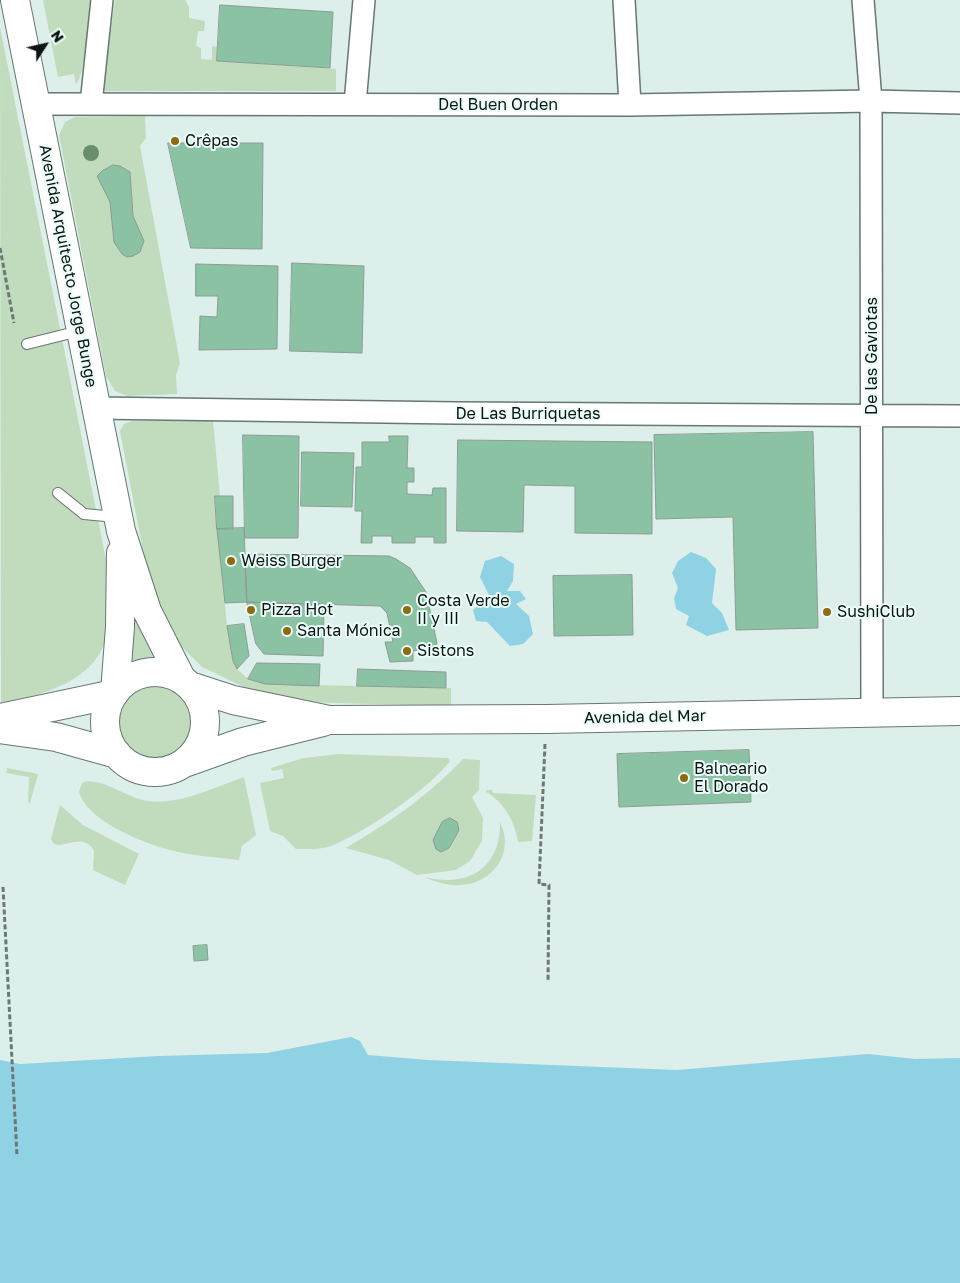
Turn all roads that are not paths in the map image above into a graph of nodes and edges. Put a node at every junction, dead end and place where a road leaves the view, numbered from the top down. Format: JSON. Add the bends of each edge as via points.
{"nodes":[{"id":1,"x":15,"y":0,"type":"edge"},
{"id":2,"x":102,"y":0,"type":"edge"},
{"id":3,"x":364,"y":0,"type":"edge"},
{"id":4,"x":624,"y":0,"type":"edge"},
{"id":5,"x":863,"y":0,"type":"edge"},
{"id":6,"x":871,"y":101,"type":"junction"},
{"id":7,"x":960,"y":103,"type":"edge"},
{"id":8,"x":36,"y":104,"type":"junction"},
{"id":9,"x":91,"y":104,"type":"junction"},
{"id":10,"x":355,"y":104,"type":"junction"},
{"id":11,"x":630,"y":105,"type":"junction"},
{"id":12,"x":80,"y":330,"type":"junction"},
{"id":13,"x":27,"y":344,"type":"dead end"},
{"id":14,"x":96,"y":408,"type":"junction"},
{"id":15,"x":960,"y":416,"type":"edge"},
{"id":16,"x":872,"y":417,"type":"junction"},
{"id":17,"x":58,"y":493,"type":"dead end"},
{"id":18,"x":120,"y":524,"type":"junction"},
{"id":19,"x":186,"y":682,"type":"junction"},
{"id":20,"x":114,"y":693,"type":"junction"},
{"id":21,"x":960,"y":710,"type":"edge"},
{"id":22,"x":872,"y":711,"type":"junction"},
{"id":23,"x":0,"y":718,"type":"edge"},
{"id":24,"x":329,"y":720,"type":"junction"},
{"id":25,"x":0,"y":729,"type":"edge"},
{"id":26,"x":117,"y":754,"type":"junction"},
{"id":27,"x":187,"y":762,"type":"junction"}],
"edges":[{"from":1,"to":8,"type":"main road","name":"Avenida Arquitecto Jorge Bunge"},
{"from":2,"to":9,"type":"street"},
{"from":3,"to":10,"type":"street"},
{"from":4,"to":11,"type":"street"},
{"from":5,"to":6,"type":"street","name":"De las Gaviotas"},
{"from":6,"to":7,"type":"street","name":"Del Buen Orden"},
{"from":6,"to":11,"type":"street","name":"Del Buen Orden"},
{"from":6,"to":16,"type":"street","name":"De las Gaviotas"},
{"from":8,"to":9,"type":"street","name":"Del Buen Orden"},
{"from":8,"to":12,"type":"main road","name":"Avenida Arquitecto Jorge Bunge"},
{"from":9,"to":10,"type":"street","name":"Del Buen Orden"},
{"from":10,"to":11,"type":"street","name":"Del Buen Orden"},
{"from":12,"to":13,"type":"lane"},
{"from":12,"to":14,"type":"main road","name":"Avenida Arquitecto Jorge Bunge"},
{"from":14,"to":16,"type":"street","name":"De Las Burriquetas"},
{"from":14,"to":18,"type":"main road","name":"Avenida Arquitecto Jorge Bunge"},
{"from":15,"to":16,"type":"street","name":"De Las Burriquetas"},
{"from":16,"to":22,"type":"street","name":"De las Gaviotas"},
{"from":17,"to":18,"type":"lane","via":[[84,514]]},
{"from":18,"to":19,"type":"main road","name":"Avenida Arquitecto Jorge Bunge","via":[[147,611]]},
{"from":18,"to":20,"type":"main road","name":"Avenida Arquitecto Jorge Bunge","via":[[120,627]]},
{"from":19,"to":20,"type":"main road","via":[[154,672],[126,681]]},
{"from":19,"to":24,"type":"main road","name":"Avenida del Mar","via":[[233,700]]},
{"from":19,"to":27,"type":"main road","via":[[199,697],[206,725],[197,751]]},
{"from":20,"to":23,"type":"main road"},
{"from":20,"to":26,"type":"main road","via":[[105,718],[106,731]]},
{"from":21,"to":22,"type":"main road","name":"Avenida del Mar"},
{"from":22,"to":24,"type":"main road","name":"Avenida del Mar","via":[[546,719]]},
{"from":24,"to":27,"type":"main road","name":"Avenida del Mar","via":[[243,742]]},
{"from":25,"to":26,"type":"main road","via":[[56,737]]},
{"from":26,"to":27,"type":"main road","via":[[138,769],[150,772],[163,772]]}]}
